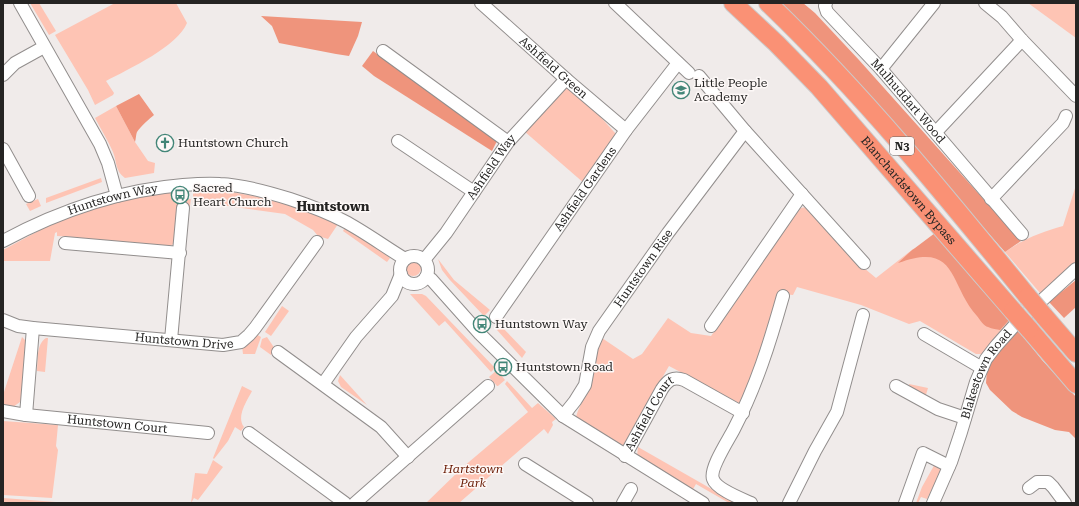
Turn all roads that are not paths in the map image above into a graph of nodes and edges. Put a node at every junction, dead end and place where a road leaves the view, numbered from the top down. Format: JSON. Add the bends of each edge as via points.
{"nodes":[{"id":1,"x":20,"y":3,"type":"edge"},
{"id":2,"x":482,"y":3,"type":"edge"},
{"id":3,"x":615,"y":3,"type":"edge"},
{"id":4,"x":733,"y":3,"type":"edge"},
{"id":5,"x":768,"y":3,"type":"edge"},
{"id":6,"x":934,"y":3,"type":"edge"},
{"id":7,"x":985,"y":3,"type":"edge"},
{"id":8,"x":826,"y":4,"type":"edge"},
{"id":9,"x":1022,"y":40,"type":"junction"},
{"id":10,"x":44,"y":47,"type":"junction"},
{"id":11,"x":383,"y":51,"type":"dead end"},
{"id":12,"x":678,"y":63,"type":"junction"},
{"id":13,"x":881,"y":69,"type":"junction"},
{"id":14,"x":3,"y":75,"type":"edge"},
{"id":15,"x":566,"y":79,"type":"junction"},
{"id":16,"x":1076,"y":96,"type":"edge"},
{"id":17,"x":1066,"y":116,"type":"dead end"},
{"id":18,"x":626,"y":130,"type":"junction"},
{"id":19,"x":745,"y":131,"type":"junction"},
{"id":20,"x":936,"y":132,"type":"junction"},
{"id":21,"x":398,"y":141,"type":"dead end"},
{"id":22,"x":508,"y":142,"type":"junction"},
{"id":23,"x":3,"y":149,"type":"edge"},
{"id":24,"x":474,"y":192,"type":"junction"},
{"id":25,"x":802,"y":194,"type":"junction"},
{"id":26,"x":29,"y":196,"type":"dead end"},
{"id":27,"x":117,"y":196,"type":"junction"},
{"id":28,"x":991,"y":199,"type":"junction"},
{"id":29,"x":183,"y":208,"type":"dead end"},
{"id":30,"x":1022,"y":234,"type":"dead end"},
{"id":31,"x":3,"y":241,"type":"edge"},
{"id":32,"x":318,"y":242,"type":"dead end"},
{"id":33,"x":65,"y":243,"type":"dead end"},
{"id":34,"x":180,"y":253,"type":"junction"},
{"id":35,"x":405,"y":259,"type":"junction"},
{"id":36,"x":424,"y":260,"type":"junction"},
{"id":37,"x":864,"y":263,"type":"dead end"},
{"id":38,"x":1076,"y":269,"type":"edge"},
{"id":39,"x":426,"y":277,"type":"junction"},
{"id":40,"x":405,"y":278,"type":"junction"},
{"id":41,"x":783,"y":296,"type":"dead end"},
{"id":42,"x":863,"y":315,"type":"dead end"},
{"id":43,"x":496,"y":317,"type":"dead end"},
{"id":44,"x":3,"y":320,"type":"edge"},
{"id":45,"x":711,"y":326,"type":"dead end"},
{"id":46,"x":33,"y":328,"type":"junction"},
{"id":47,"x":924,"y":334,"type":"dead end"},
{"id":48,"x":171,"y":340,"type":"junction"},
{"id":49,"x":278,"y":352,"type":"dead end"},
{"id":50,"x":1076,"y":353,"type":"edge"},
{"id":51,"x":982,"y":368,"type":"junction"},
{"id":52,"x":323,"y":384,"type":"junction"},
{"id":53,"x":1076,"y":384,"type":"edge"},
{"id":54,"x":488,"y":386,"type":"dead end"},
{"id":55,"x":902,"y":386,"type":"dead end"},
{"id":56,"x":3,"y":411,"type":"edge"},
{"id":57,"x":742,"y":413,"type":"junction"},
{"id":58,"x":26,"y":415,"type":"junction"},
{"id":59,"x":563,"y":416,"type":"junction"},
{"id":60,"x":965,"y":418,"type":"junction"},
{"id":61,"x":208,"y":433,"type":"dead end"},
{"id":62,"x":250,"y":433,"type":"dead end"},
{"id":63,"x":625,"y":456,"type":"junction"},
{"id":64,"x":408,"y":457,"type":"junction"},
{"id":65,"x":525,"y":464,"type":"dead end"},
{"id":66,"x":949,"y":466,"type":"junction"},
{"id":67,"x":1030,"y":488,"type":"dead end"},
{"id":68,"x":631,"y":489,"type":"dead end"},
{"id":69,"x":345,"y":503,"type":"edge"},
{"id":70,"x":355,"y":503,"type":"edge"},
{"id":71,"x":587,"y":503,"type":"edge"},
{"id":72,"x":623,"y":503,"type":"edge"},
{"id":73,"x":703,"y":503,"type":"edge"},
{"id":74,"x":751,"y":503,"type":"edge"},
{"id":75,"x":790,"y":503,"type":"edge"},
{"id":76,"x":905,"y":503,"type":"edge"},
{"id":77,"x":933,"y":503,"type":"edge"},
{"id":78,"x":1065,"y":503,"type":"edge"}],
"edges":[{"from":1,"to":10,"type":"street"},
{"from":2,"to":15,"type":"street","name":"Ashfield Green"},
{"from":3,"to":12,"type":"street"},
{"from":4,"to":53,"type":"highway","name":"Blanchardstown Bypass","number":"N3","bridge":true,"via":[[819,87]]},
{"from":5,"to":50,"type":"highway","name":"Blanchardstown Bypass","number":"N3","bridge":true,"via":[[842,78],[938,187]]},
{"from":6,"to":13,"type":"street"},
{"from":7,"to":9,"type":"street","via":[[1002,17]]},
{"from":8,"to":13,"type":"street","name":"Mulhuddart Wood","via":[[827,12]]},
{"from":9,"to":16,"type":"street"},
{"from":9,"to":20,"type":"street"},
{"from":10,"to":14,"type":"street"},
{"from":10,"to":27,"type":"street","via":[[100,144]]},
{"from":11,"to":22,"type":"street"},
{"from":12,"to":18,"type":"street","name":"Ashfield Gardens"},
{"from":12,"to":19,"type":"street","via":[[694,75]]},
{"from":13,"to":20,"type":"street","name":"Mulhuddart Wood"},
{"from":15,"to":18,"type":"street","name":"Ashfield Green"},
{"from":15,"to":22,"type":"street","name":"Ashfield Way"},
{"from":17,"to":28,"type":"street","via":[[1063,123]]},
{"from":18,"to":43,"type":"street","name":"Ashfield Gardens"},
{"from":19,"to":25,"type":"street"},
{"from":19,"to":59,"type":"street","name":"Huntstown Rise","via":[[668,233],[599,331],[592,347],[585,385]]},
{"from":20,"to":28,"type":"street","name":"Mulhuddart Wood"},
{"from":21,"to":24,"type":"street"},
{"from":22,"to":24,"type":"street","name":"Ashfield Way"},
{"from":23,"to":26,"type":"street"},
{"from":24,"to":36,"type":"street","name":"Ashfield Way"},
{"from":25,"to":37,"type":"street"},
{"from":25,"to":45,"type":"street","via":[[725,312]]},
{"from":27,"to":31,"type":"street","name":"Huntstown Way","via":[[54,216]]},
{"from":27,"to":35,"type":"street","name":"Huntstown Way","via":[[157,187],[203,184],[221,184],[259,191],[302,203],[344,221]]},
{"from":28,"to":30,"type":"street","name":"Mulhuddart Wood"},
{"from":29,"to":34,"type":"street"},
{"from":32,"to":48,"type":"street","name":"Huntstown Drive","via":[[255,328],[241,342],[223,345]]},
{"from":33,"to":34,"type":"street"},
{"from":34,"to":48,"type":"street"},
{"from":35,"to":36,"type":"street","via":[[416,256]]},
{"from":35,"to":40,"type":"street","via":[[401,266]]},
{"from":36,"to":39,"type":"street","via":[[428,266]]},
{"from":38,"to":51,"type":"street","name":"Blakestown Road","via":[[1005,335]]},
{"from":39,"to":40,"type":"street","via":[[419,283]]},
{"from":39,"to":59,"type":"street","via":[[431,279],[480,334]]},
{"from":40,"to":52,"type":"street"},
{"from":41,"to":57,"type":"street","via":[[765,357]]},
{"from":42,"to":75,"type":"street","via":[[841,398]]},
{"from":44,"to":46,"type":"street","name":"Huntstown Drive"},
{"from":46,"to":48,"type":"street","name":"Huntstown Drive"},
{"from":46,"to":58,"type":"street"},
{"from":47,"to":51,"type":"street"},
{"from":49,"to":52,"type":"street"},
{"from":51,"to":60,"type":"street","name":"Blakestown Road"},
{"from":52,"to":64,"type":"street","via":[[381,427]]},
{"from":54,"to":64,"type":"street"},
{"from":55,"to":60,"type":"street","via":[[932,406]]},
{"from":56,"to":58,"type":"street","name":"Huntstown Court"},
{"from":57,"to":63,"type":"street","name":"Ashfield Court","via":[[684,380],[673,378],[662,389]]},
{"from":57,"to":74,"type":"street","via":[[715,465],[712,477],[720,487]]},
{"from":58,"to":61,"type":"street","name":"Huntstown Court"},
{"from":59,"to":63,"type":"street"},
{"from":60,"to":66,"type":"street","name":"Blakestown Road"},
{"from":62,"to":69,"type":"street"},
{"from":63,"to":73,"type":"street"},
{"from":64,"to":70,"type":"street"},
{"from":65,"to":71,"type":"street"},
{"from":66,"to":76,"type":"street","via":[[923,453]]},
{"from":66,"to":77,"type":"street","name":"Blakestown Road"},
{"from":67,"to":78,"type":"street","via":[[1037,482],[1048,482]]},
{"from":68,"to":72,"type":"street"}]}
